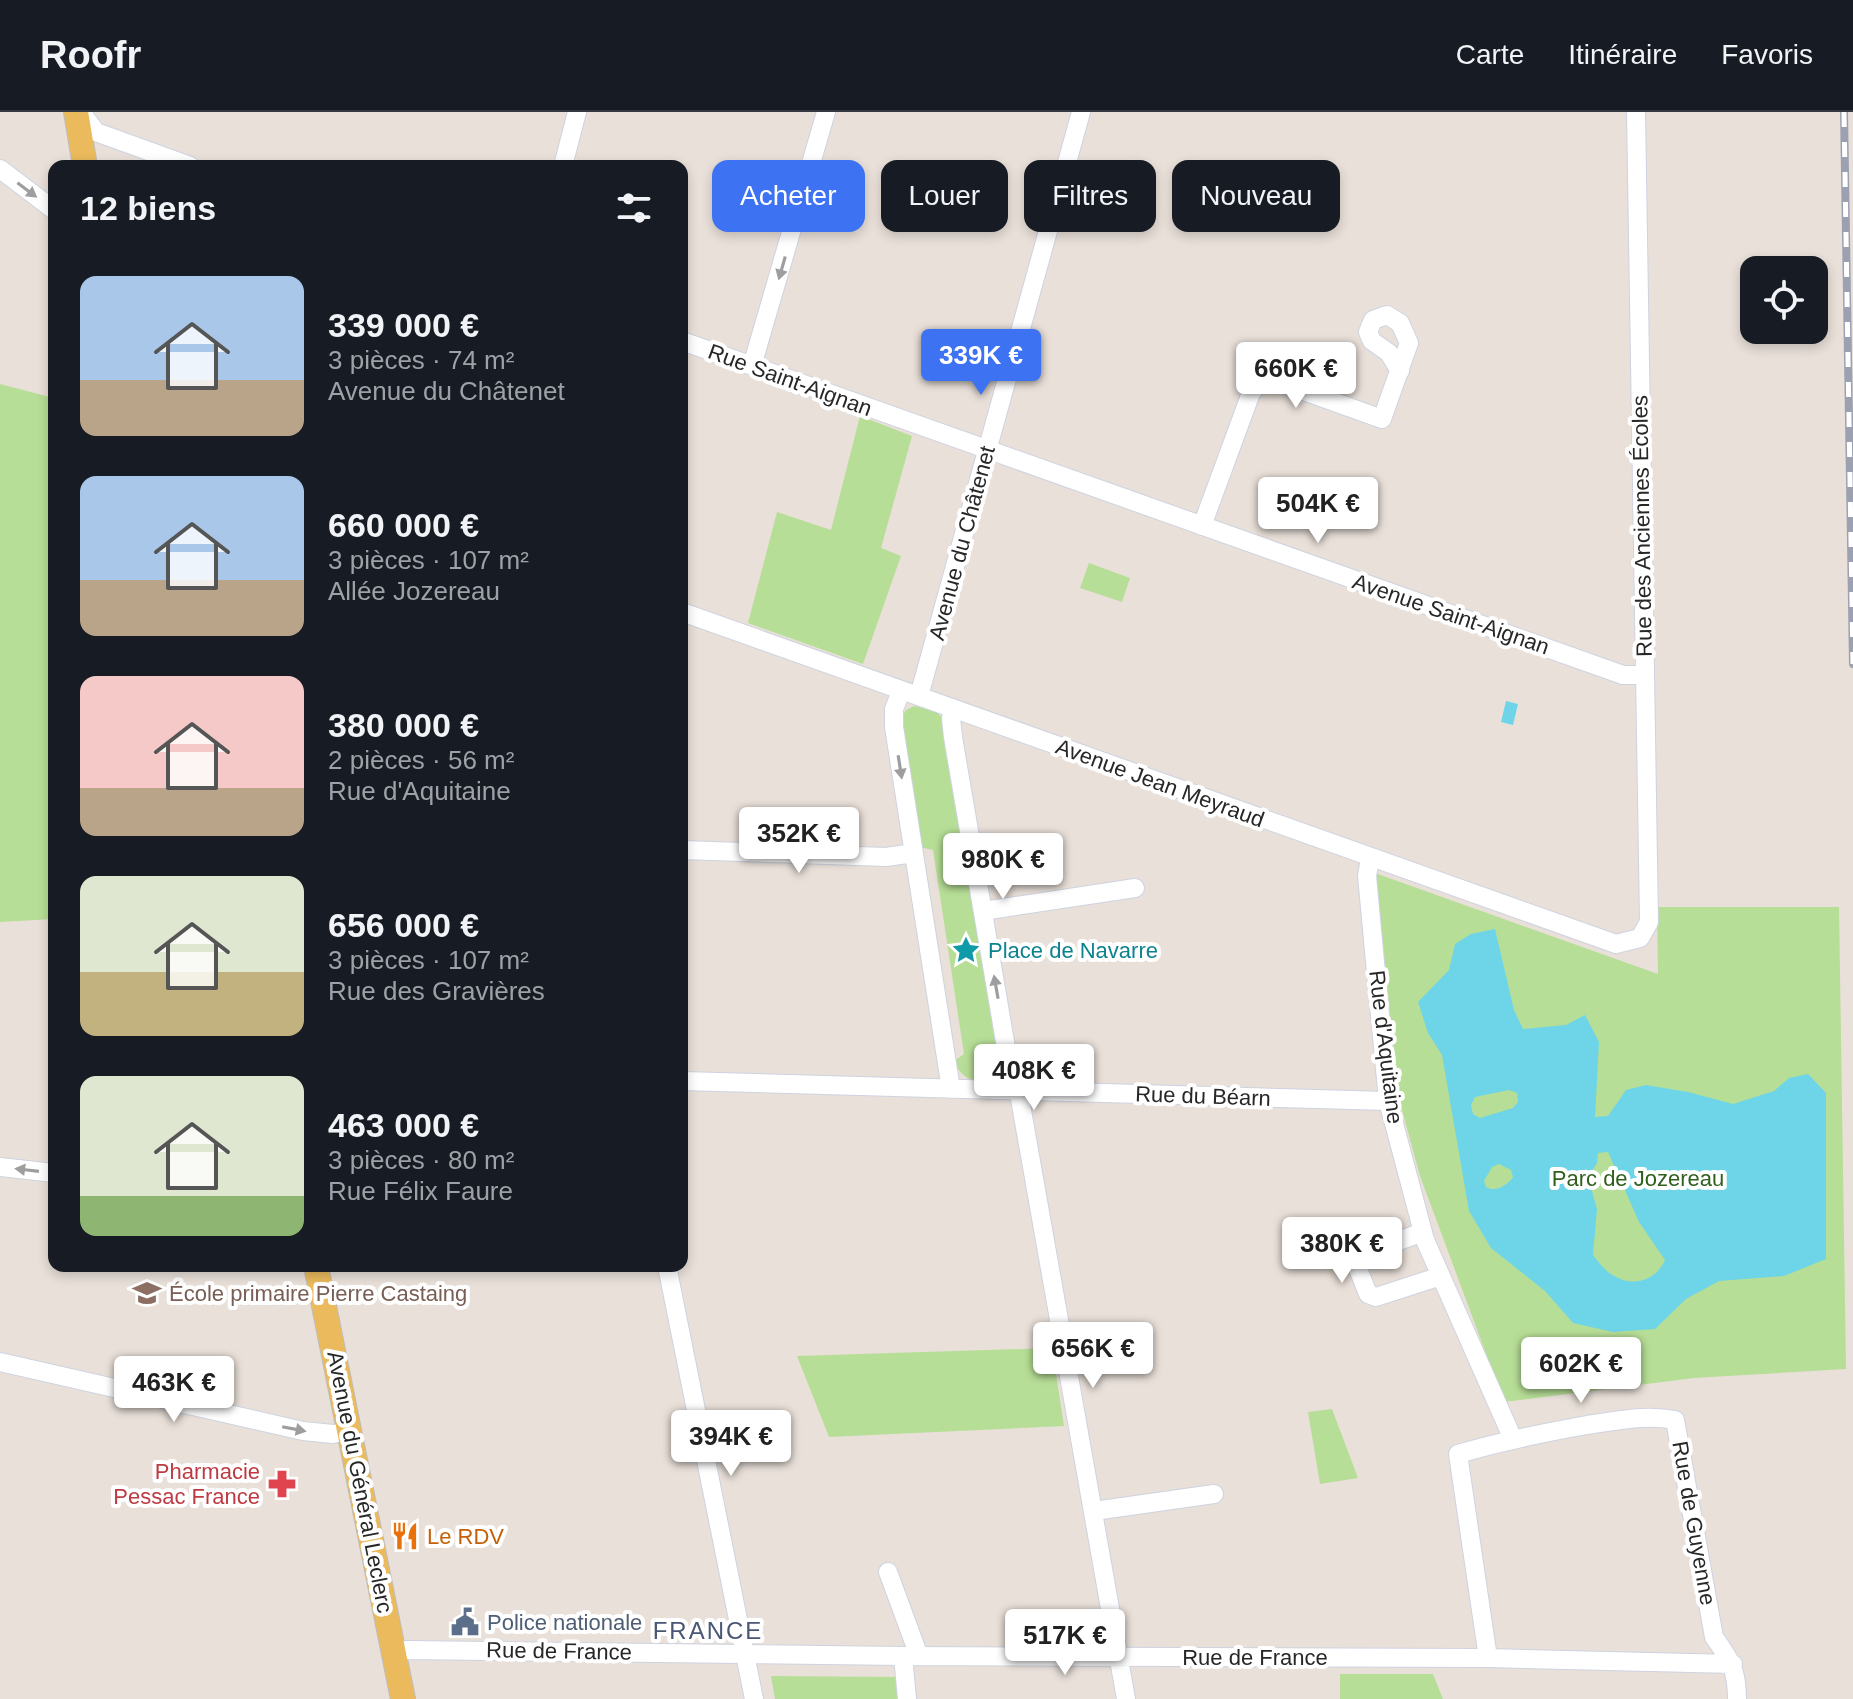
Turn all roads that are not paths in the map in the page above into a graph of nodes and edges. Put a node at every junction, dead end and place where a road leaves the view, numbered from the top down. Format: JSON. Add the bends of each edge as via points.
{"nodes":[{"id":1,"x":78,"y":112,"type":"edge"},
{"id":2,"x":577,"y":112,"type":"edge"},
{"id":3,"x":826,"y":112,"type":"edge"},
{"id":4,"x":1081,"y":112,"type":"edge"},
{"id":5,"x":1636,"y":112,"type":"edge"},
{"id":6,"x":94,"y":122,"type":"edge"},
{"id":7,"x":84,"y":160,"type":"edge"},
{"id":8,"x":101,"y":160,"type":"edge"},
{"id":9,"x":177,"y":160,"type":"edge"},
{"id":10,"x":565,"y":160,"type":"edge"},
{"id":11,"x":0,"y":169,"type":"edge"},
{"id":12,"x":48,"y":205,"type":"edge"},
{"id":13,"x":688,"y":343,"type":"edge"},
{"id":14,"x":752,"y":366,"type":"junction"},
{"id":15,"x":1400,"y":371,"type":"dead end"},
{"id":16,"x":988,"y":450,"type":"junction"},
{"id":17,"x":1202,"y":526,"type":"junction"},
{"id":18,"x":688,"y":614,"type":"edge"},
{"id":19,"x":1644,"y":675,"type":"junction"},
{"id":20,"x":910,"y":694,"type":"junction"},
{"id":21,"x":954,"y":709,"type":"junction"},
{"id":22,"x":688,"y":850,"type":"edge"},
{"id":23,"x":914,"y":853,"type":"junction"},
{"id":24,"x":1370,"y":858,"type":"junction"},
{"id":25,"x":1135,"y":888,"type":"dead end"},
{"id":26,"x":983,"y":911,"type":"junction"},
{"id":27,"x":1640,"y":938,"type":"joint"},
{"id":28,"x":688,"y":1081,"type":"edge"},
{"id":29,"x":951,"y":1089,"type":"junction"},
{"id":30,"x":1017,"y":1091,"type":"junction"},
{"id":31,"x":1388,"y":1101,"type":"junction"},
{"id":32,"x":0,"y":1167,"type":"edge"},
{"id":33,"x":48,"y":1172,"type":"edge"},
{"id":34,"x":1423,"y":1232,"type":"junction"},
{"id":35,"x":317,"y":1272,"type":"edge"},
{"id":36,"x":668,"y":1272,"type":"edge"},
{"id":37,"x":1441,"y":1276,"type":"junction"},
{"id":38,"x":0,"y":1362,"type":"edge"},
{"id":39,"x":350,"y":1431,"type":"junction"},
{"id":40,"x":1512,"y":1437,"type":"junction"},
{"id":41,"x":1214,"y":1494,"type":"dead end"},
{"id":42,"x":1094,"y":1511,"type":"junction"},
{"id":43,"x":888,"y":1572,"type":"dead end"},
{"id":44,"x":394,"y":1653,"type":"junction"},
{"id":45,"x":745,"y":1653,"type":"junction"},
{"id":46,"x":911,"y":1656,"type":"junction"},
{"id":47,"x":1119,"y":1656,"type":"junction"},
{"id":48,"x":1488,"y":1658,"type":"junction"},
{"id":49,"x":1733,"y":1664,"type":"junction"},
{"id":50,"x":403,"y":1699,"type":"edge"},
{"id":51,"x":754,"y":1699,"type":"edge"},
{"id":52,"x":907,"y":1699,"type":"edge"},
{"id":53,"x":1126,"y":1699,"type":"edge"},
{"id":54,"x":1737,"y":1699,"type":"edge"}],
"edges":[{"from":1,"to":6,"type":"street"},
{"from":1,"to":7,"type":"main road"},
{"from":2,"to":10,"type":"street"},
{"from":3,"to":14,"type":"street","one_way":true},
{"from":4,"to":16,"type":"street","name":"Avenue du Châtenet"},
{"from":5,"to":19,"type":"street","name":"Rue des Anciennes Écoles"},
{"from":6,"to":8,"type":"main road"},
{"from":6,"to":9,"type":"street"},
{"from":11,"to":12,"type":"street","one_way":true},
{"from":13,"to":14,"type":"street","name":"Rue Saint-Aignan"},
{"from":14,"to":16,"type":"street","name":"Rue Saint-Aignan"},
{"from":15,"to":17,"type":"street","via":[[1382,419],[1261,380],[1251,393]]},
{"from":16,"to":17,"type":"street","name":"Avenue Saint-Aignan"},
{"from":16,"to":20,"type":"street","name":"Avenue du Châtenet"},
{"from":17,"to":19,"type":"street","name":"Avenue Saint-Aignan","via":[[1623,675]]},
{"from":18,"to":20,"type":"street","name":"Avenue Jean Meyraud"},
{"from":19,"to":27,"type":"street","name":"Rue des Anciennes Écoles","via":[[1649,922]]},
{"from":20,"to":21,"type":"street","name":"Avenue Jean Meyraud"},
{"from":20,"to":23,"type":"street","one_way":true,"via":[[894,709],[894,727]]},
{"from":21,"to":24,"type":"street","name":"Avenue Jean Meyraud"},
{"from":21,"to":26,"type":"street","via":[[953,737]]},
{"from":22,"to":23,"type":"street","via":[[886,857]]},
{"from":23,"to":29,"type":"street"},
{"from":24,"to":27,"type":"street","name":"Avenue Jean Meyraud","via":[[1616,944]]},
{"from":24,"to":31,"type":"street","name":"Rue d'Aquitaine","via":[[1367,876]]},
{"from":25,"to":26,"type":"street"},
{"from":30,"to":26,"type":"street","one_way":true},
{"from":28,"to":29,"type":"street","name":"Rue du Béarn"},
{"from":29,"to":30,"type":"street","name":"Rue du Béarn"},
{"from":30,"to":31,"type":"street","name":"Rue du Béarn"},
{"from":30,"to":42,"type":"street"},
{"from":31,"to":34,"type":"street","name":"Rue d'Aquitaine"},
{"from":33,"to":32,"type":"street","one_way":true},
{"from":34,"to":37,"type":"street","name":"Rue d'Aquitaine"},
{"from":34,"to":37,"type":"street","via":[[1360,1255],[1355,1261],[1368,1294],[1376,1297]]},
{"from":35,"to":39,"type":"main road","name":"Avenue du Général Leclerc"},
{"from":36,"to":45,"type":"street"},
{"from":37,"to":40,"type":"street","name":"Rue d'Aquitaine"},
{"from":38,"to":39,"type":"street","one_way":true,"via":[[303,1431]]},
{"from":39,"to":44,"type":"main road","name":"Avenue du Général Leclerc"},
{"from":40,"to":48,"type":"street","name":"Rue de Guyenne","via":[[1458,1454]]},
{"from":40,"to":49,"type":"street","name":"Rue de Guyenne","via":[[1633,1418],[1675,1420],[1714,1637]]},
{"from":41,"to":42,"type":"street"},
{"from":42,"to":47,"type":"street"},
{"from":43,"to":46,"type":"street"},
{"from":44,"to":45,"type":"street","name":"Rue de France","via":[[520,1644]]},
{"from":44,"to":50,"type":"main road","name":"Avenue du Général Leclerc"},
{"from":45,"to":46,"type":"street","name":"Rue de France"},
{"from":45,"to":51,"type":"street"},
{"from":46,"to":47,"type":"street","name":"Rue de France"},
{"from":46,"to":52,"type":"street"},
{"from":47,"to":48,"type":"street","name":"Rue de France"},
{"from":47,"to":53,"type":"street"},
{"from":48,"to":49,"type":"street","name":"Rue de France"},
{"from":49,"to":54,"type":"street"}]}
